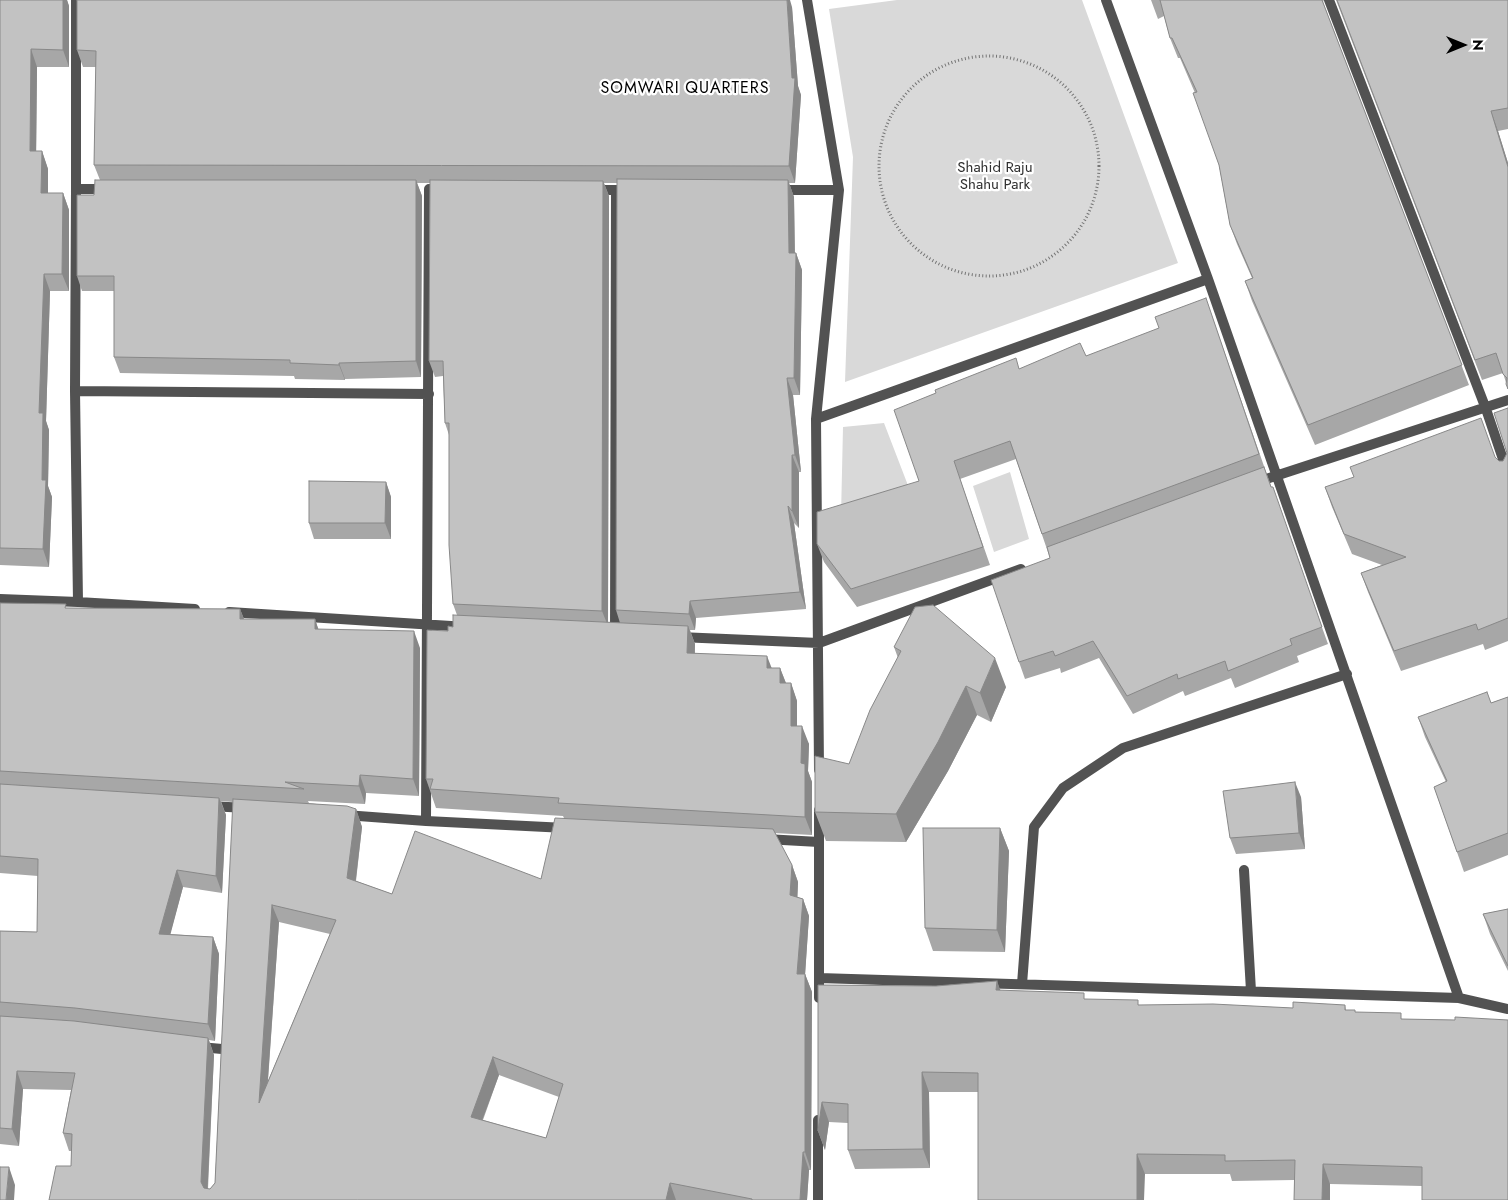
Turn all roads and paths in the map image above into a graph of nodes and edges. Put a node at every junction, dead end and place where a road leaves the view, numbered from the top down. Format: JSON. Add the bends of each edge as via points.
{"nodes":[{"id":1,"x":76,"y":0,"type":"edge"},
{"id":2,"x":808,"y":0,"type":"edge"},
{"id":3,"x":1106,"y":0,"type":"edge"},
{"id":4,"x":1329,"y":0,"type":"edge"},
{"id":5,"x":76,"y":189,"type":"junction"},
{"id":6,"x":116,"y":189,"type":"edge"},
{"id":7,"x":459,"y":189,"type":"edge"},
{"id":8,"x":587,"y":190,"type":"edge"},
{"id":9,"x":616,"y":190,"type":"junction"},
{"id":10,"x":645,"y":190,"type":"edge"},
{"id":11,"x":771,"y":190,"type":"edge"},
{"id":12,"x":839,"y":190,"type":"junction"},
{"id":13,"x":887,"y":209,"type":"joint"},
{"id":14,"x":1208,"y":279,"type":"junction"},
{"id":15,"x":75,"y":391,"type":"junction"},
{"id":16,"x":429,"y":394,"type":"junction"},
{"id":17,"x":1508,"y":400,"type":"edge"},
{"id":18,"x":1486,"y":409,"type":"junction"},
{"id":19,"x":816,"y":418,"type":"junction"},
{"id":20,"x":1508,"y":474,"type":"edge"},
{"id":21,"x":1276,"y":475,"type":"junction"},
{"id":22,"x":1248,"y":485,"type":"edge"},
{"id":23,"x":1034,"y":564,"type":"edge"},
{"id":24,"x":0,"y":599,"type":"edge"},
{"id":25,"x":78,"y":602,"type":"junction"},
{"id":26,"x":426,"y":625,"type":"junction"},
{"id":27,"x":476,"y":627,"type":"edge"},
{"id":28,"x":615,"y":634,"type":"edge"},
{"id":29,"x":664,"y":636,"type":"edge"},
{"id":30,"x":819,"y":644,"type":"junction"},
{"id":31,"x":1348,"y":674,"type":"junction"},
{"id":32,"x":819,"y":783,"type":"edge"},
{"id":33,"x":819,"y":802,"type":"edge"},
{"id":34,"x":204,"y":806,"type":"edge"},
{"id":35,"x":252,"y":809,"type":"edge"},
{"id":36,"x":330,"y":814,"type":"edge"},
{"id":37,"x":426,"y":820,"type":"junction"},
{"id":38,"x":574,"y":829,"type":"edge"},
{"id":39,"x":751,"y":838,"type":"edge"},
{"id":40,"x":819,"y":842,"type":"junction"},
{"id":41,"x":1244,"y":870,"type":"dead end"},
{"id":42,"x":819,"y":978,"type":"junction"},
{"id":43,"x":1022,"y":984,"type":"junction"},
{"id":44,"x":1251,"y":991,"type":"junction"},
{"id":45,"x":1459,"y":998,"type":"junction"},
{"id":46,"x":819,"y":1007,"type":"edge"},
{"id":47,"x":1508,"y":1009,"type":"edge"},
{"id":48,"x":194,"y":1046,"type":"edge"},
{"id":49,"x":222,"y":1063,"type":"edge"},
{"id":50,"x":818,"y":1113,"type":"edge"},
{"id":51,"x":818,"y":1200,"type":"edge"}],
"edges":[{"from":1,"to":5,"type":"street"},
{"from":2,"to":12,"type":"street"},
{"from":3,"to":14,"type":"street"},
{"from":4,"to":18,"type":"street"},
{"from":5,"to":6,"type":"street"},
{"from":5,"to":15,"type":"street"},
{"from":7,"to":16,"type":"street","via":[[424,189]]},
{"from":8,"to":9,"type":"street"},
{"from":9,"to":10,"type":"street"},
{"from":9,"to":28,"type":"street"},
{"from":11,"to":12,"type":"street"},
{"from":12,"to":19,"type":"street"},
{"from":13,"to":13,"type":"path","via":[[908,242],[938,265],[988,277],[1040,265],[1080,230],[1096,195],[1100,172],[1092,125],[1061,82],[1022,60],[984,55],[961,58],[922,77],[902,98],[882,139],[879,178]]},
{"from":14,"to":19,"type":"street"},
{"from":14,"to":21,"type":"street"},
{"from":15,"to":16,"type":"street"},
{"from":15,"to":25,"type":"street"},
{"from":16,"to":26,"type":"street"},
{"from":17,"to":18,"type":"street"},
{"from":18,"to":20,"type":"street"},
{"from":18,"to":21,"type":"street"},
{"from":19,"to":30,"type":"street"},
{"from":21,"to":22,"type":"street"},
{"from":21,"to":31,"type":"street"},
{"from":23,"to":30,"type":"street"},
{"from":24,"to":25,"type":"street"},
{"from":25,"to":26,"type":"street"},
{"from":26,"to":27,"type":"street"},
{"from":26,"to":37,"type":"street"},
{"from":29,"to":30,"type":"street"},
{"from":30,"to":32,"type":"street"},
{"from":31,"to":43,"type":"street","via":[[1123,748],[1063,788],[1034,826]]},
{"from":31,"to":45,"type":"street"},
{"from":33,"to":40,"type":"street"},
{"from":34,"to":35,"type":"street","via":[[233,812]]},
{"from":36,"to":37,"type":"street"},
{"from":37,"to":38,"type":"street"},
{"from":39,"to":40,"type":"street"},
{"from":40,"to":42,"type":"street"},
{"from":41,"to":44,"type":"street"},
{"from":42,"to":43,"type":"street"},
{"from":42,"to":46,"type":"street"},
{"from":43,"to":44,"type":"street"},
{"from":44,"to":45,"type":"street"},
{"from":45,"to":47,"type":"street"},
{"from":48,"to":49,"type":"street","via":[[222,1044]]},
{"from":50,"to":51,"type":"street"}]}
